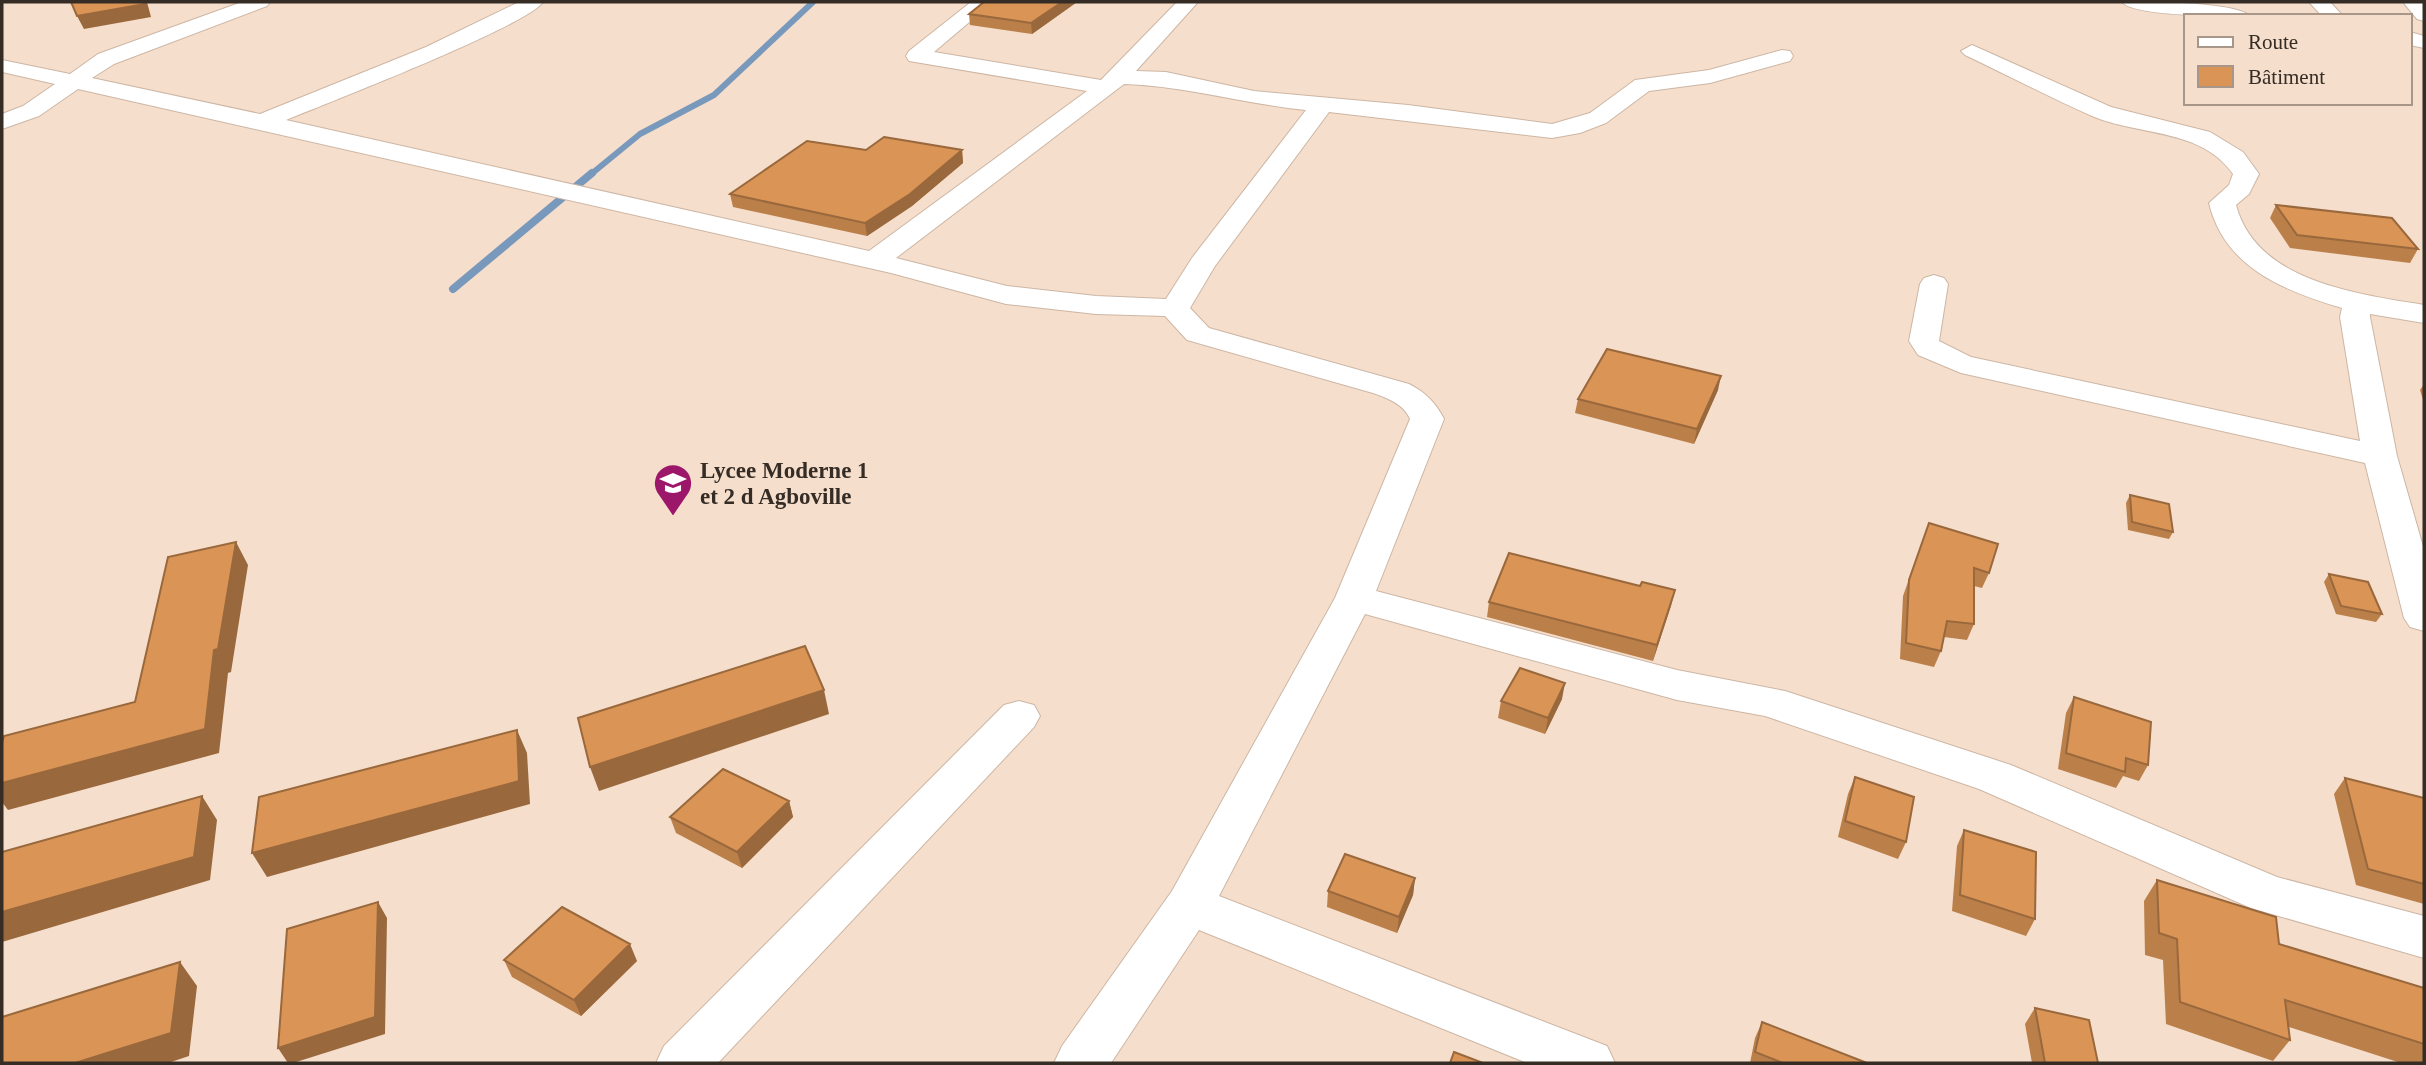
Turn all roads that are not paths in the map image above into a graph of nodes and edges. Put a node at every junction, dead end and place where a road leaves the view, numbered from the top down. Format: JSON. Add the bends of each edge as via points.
{"nodes":[{"id":1,"x":261,"y":2,"type":"edge"},
{"id":2,"x":533,"y":2,"type":"edge"},
{"id":3,"x":983,"y":2,"type":"edge"},
{"id":4,"x":1188,"y":2,"type":"edge"},
{"id":5,"x":2132,"y":2,"type":"edge"},
{"id":6,"x":2413,"y":2,"type":"edge"},
{"id":7,"x":2225,"y":14,"type":"edge"},
{"id":8,"x":2424,"y":15,"type":"edge"},
{"id":9,"x":1972,"y":51,"type":"dead end"},
{"id":10,"x":1783,"y":56,"type":"dead end"},
{"id":11,"x":2,"y":66,"type":"edge"},
{"id":12,"x":74,"y":79,"type":"junction"},
{"id":13,"x":1112,"y":82,"type":"junction"},
{"id":14,"x":1321,"y":106,"type":"junction"},
{"id":15,"x":263,"y":121,"type":"junction"},
{"id":16,"x":2,"y":122,"type":"edge"},
{"id":17,"x":874,"y":261,"type":"junction"},
{"id":18,"x":1934,"y":284,"type":"dead end"},
{"id":19,"x":2357,"y":303,"type":"junction"},
{"id":20,"x":1175,"y":308,"type":"junction"},
{"id":21,"x":2424,"y":314,"type":"edge"},
{"id":22,"x":2380,"y":456,"type":"junction"},
{"id":23,"x":1354,"y":598,"type":"junction"},
{"id":24,"x":2424,"y":618,"type":"edge"},
{"id":25,"x":1019,"y":716,"type":"dead end"},
{"id":26,"x":1189,"y":905,"type":"junction"},
{"id":27,"x":2424,"y":937,"type":"edge"},
{"id":28,"x":683,"y":1063,"type":"edge"},
{"id":29,"x":1081,"y":1063,"type":"edge"},
{"id":30,"x":1588,"y":1063,"type":"edge"}],
"edges":[{"from":1,"to":12,"type":"street","via":[[106,59]]},
{"from":2,"to":15,"type":"street","via":[[396,67]]},
{"from":3,"to":13,"type":"street","via":[[917,56]]},
{"from":4,"to":13,"type":"street"},
{"from":5,"to":7,"type":"street"},
{"from":6,"to":8,"type":"street"},
{"from":9,"to":19,"type":"street","via":[[2107,113],[2191,134],[2223,148],[2246,174],[2240,189],[2222,203],[2224,221],[2239,246],[2316,291]]},
{"from":10,"to":14,"type":"street","via":[[1710,76],[1643,85],[1598,118],[1552,131]]},
{"from":11,"to":12,"type":"street"},
{"from":12,"to":15,"type":"street"},
{"from":12,"to":16,"type":"street","via":[[31,111]]},
{"from":13,"to":14,"type":"street","via":[[1166,79],[1246,97]]},
{"from":13,"to":17,"type":"street"},
{"from":14,"to":20,"type":"street","via":[[1202,264]]},
{"from":15,"to":17,"type":"street"},
{"from":17,"to":20,"type":"street","via":[[1006,295]]},
{"from":18,"to":22,"type":"street","via":[[1924,341],[1961,364]]},
{"from":19,"to":21,"type":"street"},
{"from":19,"to":22,"type":"street","via":[[2355,317]]},
{"from":20,"to":23,"type":"street","via":[[1198,334],[1384,386],[1410,396],[1423,409],[1427,419]]},
{"from":22,"to":24,"type":"street"},
{"from":23,"to":26,"type":"street"},
{"from":23,"to":27,"type":"street","via":[[1677,685],[1770,702],[1995,777],[2268,894]]},
{"from":25,"to":28,"type":"street"},
{"from":26,"to":29,"type":"street"},
{"from":26,"to":30,"type":"street"}]}
